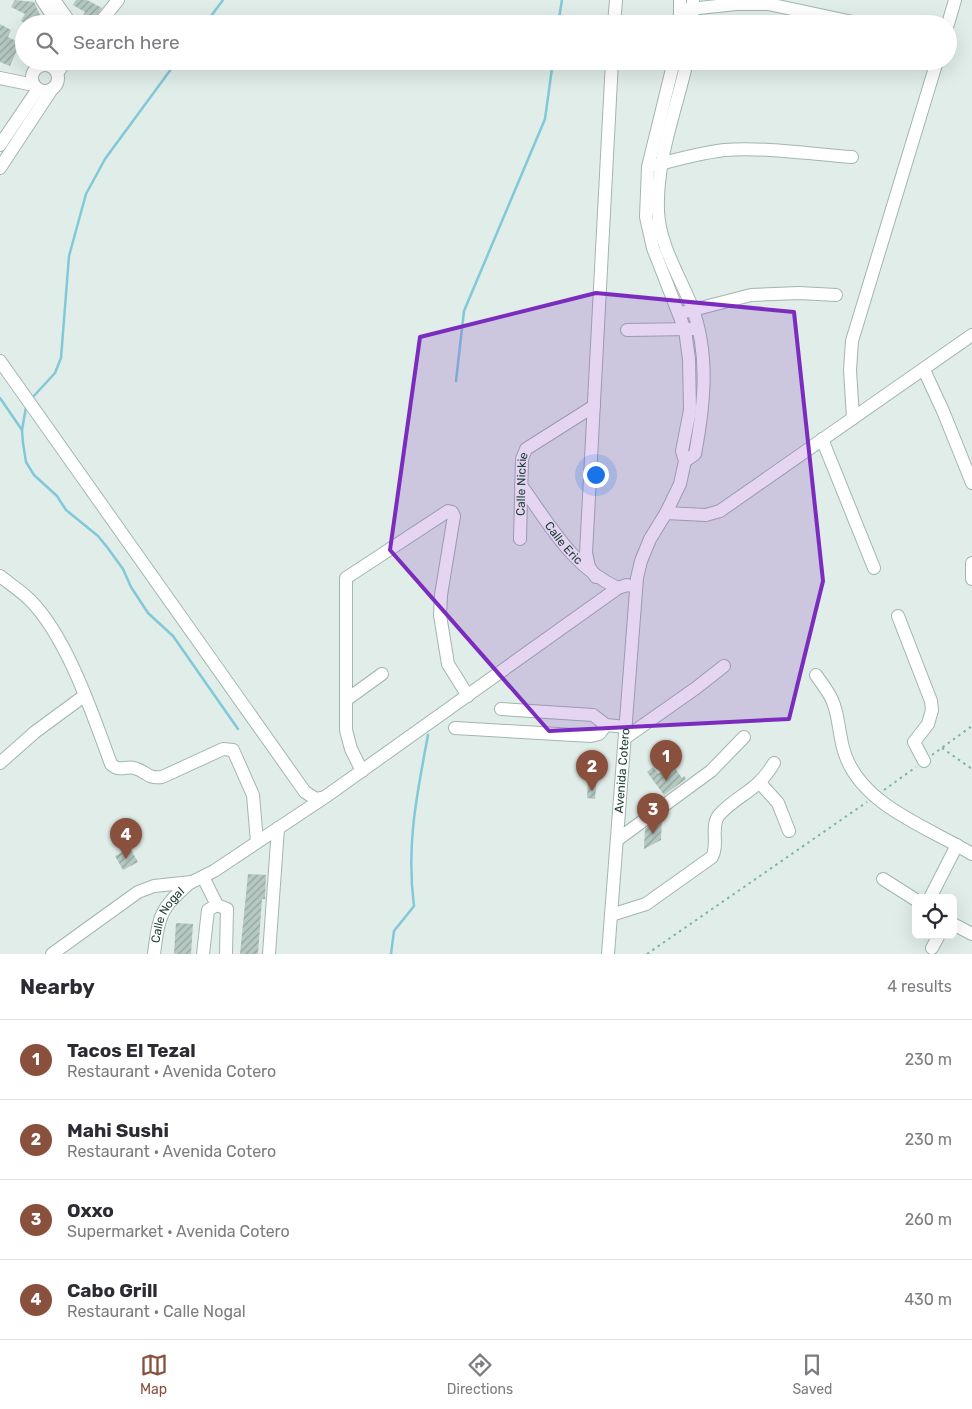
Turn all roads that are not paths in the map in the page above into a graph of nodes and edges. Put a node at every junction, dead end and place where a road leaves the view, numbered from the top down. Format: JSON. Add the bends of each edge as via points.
{"nodes":[{"id":1,"x":42,"y":0,"type":"edge"},
{"id":2,"x":54,"y":0,"type":"edge"},
{"id":3,"x":118,"y":0,"type":"edge"},
{"id":4,"x":616,"y":0,"type":"edge"},
{"id":5,"x":955,"y":0,"type":"edge"},
{"id":6,"x":693,"y":4,"type":"edge"},
{"id":7,"x":680,"y":5,"type":"edge"},
{"id":8,"x":52,"y":15,"type":"edge"},
{"id":9,"x":65,"y":15,"type":"edge"},
{"id":10,"x":106,"y":15,"type":"edge"},
{"id":11,"x":615,"y":15,"type":"edge"},
{"id":12,"x":820,"y":15,"type":"edge"},
{"id":13,"x":951,"y":15,"type":"edge"},
{"id":14,"x":39,"y":70,"type":"edge"},
{"id":15,"x":54,"y":70,"type":"edge"},
{"id":16,"x":612,"y":70,"type":"edge"},
{"id":17,"x":672,"y":70,"type":"edge"},
{"id":18,"x":685,"y":70,"type":"edge"},
{"id":19,"x":934,"y":70,"type":"edge"},
{"id":20,"x":1,"y":78,"type":"edge"},
{"id":21,"x":35,"y":82,"type":"junction"},
{"id":22,"x":52,"y":89,"type":"junction"},
{"id":23,"x":0,"y":145,"type":"edge"},
{"id":24,"x":852,"y":157,"type":"dead end"},
{"id":25,"x":661,"y":164,"type":"junction"},
{"id":26,"x":648,"y":167,"type":"junction"},
{"id":27,"x":0,"y":168,"type":"edge"},
{"id":28,"x":836,"y":295,"type":"dead end"},
{"id":29,"x":687,"y":311,"type":"junction"},
{"id":30,"x":692,"y":329,"type":"junction"},
{"id":31,"x":627,"y":330,"type":"dead end"},
{"id":32,"x":972,"y":336,"type":"edge"},
{"id":33,"x":0,"y":361,"type":"edge"},
{"id":34,"x":924,"y":370,"type":"junction"},
{"id":35,"x":594,"y":406,"type":"junction"},
{"id":36,"x":854,"y":418,"type":"junction"},
{"id":37,"x":822,"y":439,"type":"junction"},
{"id":38,"x":972,"y":483,"type":"edge"},
{"id":39,"x":522,"y":485,"type":"junction"},
{"id":40,"x":666,"y":513,"type":"junction"},
{"id":41,"x":520,"y":540,"type":"dead end"},
{"id":42,"x":972,"y":563,"type":"edge"},
{"id":43,"x":874,"y":568,"type":"dead end"},
{"id":44,"x":0,"y":576,"type":"edge"},
{"id":45,"x":596,"y":577,"type":"junction"},
{"id":46,"x":972,"y":579,"type":"edge"},
{"id":47,"x":636,"y":587,"type":"junction"},
{"id":48,"x":618,"y":588,"type":"junction"},
{"id":49,"x":898,"y":616,"type":"dead end"},
{"id":50,"x":724,"y":666,"type":"dead end"},
{"id":51,"x":382,"y":674,"type":"dead end"},
{"id":52,"x":816,"y":675,"type":"dead end"},
{"id":53,"x":84,"y":696,"type":"junction"},
{"id":54,"x":468,"y":696,"type":"junction"},
{"id":55,"x":346,"y":700,"type":"junction"},
{"id":56,"x":606,"y":725,"type":"junction"},
{"id":57,"x":455,"y":728,"type":"dead end"},
{"id":58,"x":509,"y":731,"type":"junction"},
{"id":59,"x":625,"y":732,"type":"junction"},
{"id":60,"x":744,"y":737,"type":"dead end"},
{"id":61,"x":924,"y":761,"type":"road end"},
{"id":62,"x":0,"y":763,"type":"edge"},
{"id":63,"x":774,"y":763,"type":"dead end"},
{"id":64,"x":362,"y":771,"type":"junction"},
{"id":65,"x":760,"y":783,"type":"junction"},
{"id":66,"x":325,"y":797,"type":"junction"},
{"id":67,"x":278,"y":828,"type":"junction"},
{"id":68,"x":789,"y":831,"type":"dead end"},
{"id":69,"x":617,"y":840,"type":"junction"},
{"id":70,"x":256,"y":842,"type":"junction"},
{"id":71,"x":956,"y":844,"type":"junction"},
{"id":72,"x":972,"y":854,"type":"edge"},
{"id":73,"x":198,"y":879,"type":"junction"},
{"id":74,"x":883,"y":879,"type":"dead end"},
{"id":75,"x":932,"y":894,"type":"edge"},
{"id":76,"x":912,"y":897,"type":"edge"},
{"id":77,"x":217,"y":905,"type":"junction"},
{"id":78,"x":611,"y":916,"type":"junction"},
{"id":79,"x":957,"y":926,"type":"edge"},
{"id":80,"x":972,"y":934,"type":"edge"},
{"id":81,"x":937,"y":939,"type":"edge"},
{"id":82,"x":932,"y":948,"type":"dead end"},
{"id":83,"x":52,"y":954,"type":"edge"},
{"id":84,"x":154,"y":954,"type":"edge"},
{"id":85,"x":203,"y":954,"type":"edge"},
{"id":86,"x":226,"y":954,"type":"edge"},
{"id":87,"x":269,"y":954,"type":"edge"},
{"id":88,"x":608,"y":954,"type":"edge"}],
"edges":[{"from":1,"to":8,"type":"street"},
{"from":2,"to":9,"type":"street"},
{"from":3,"to":10,"type":"street"},
{"from":4,"to":11,"type":"street"},
{"from":5,"to":13,"type":"street"},
{"from":6,"to":7,"type":"street"},
{"from":6,"to":12,"type":"street","via":[[768,4]]},
{"from":14,"to":21,"type":"street"},
{"from":15,"to":22,"type":"street","via":[[58,82]]},
{"from":16,"to":35,"type":"street"},
{"from":17,"to":26,"type":"street"},
{"from":18,"to":25,"type":"street"},
{"from":19,"to":36,"type":"street","via":[[852,341],[850,370]]},
{"from":20,"to":21,"type":"street"},
{"from":21,"to":22,"type":"street"},
{"from":21,"to":23,"type":"street"},
{"from":22,"to":27,"type":"street"},
{"from":24,"to":25,"type":"street","via":[[726,150]]},
{"from":25,"to":26,"type":"street"},
{"from":25,"to":29,"type":"street","via":[[660,224]]},
{"from":26,"to":29,"type":"street","via":[[646,217],[653,248]]},
{"from":28,"to":29,"type":"street","via":[[799,292],[751,295]]},
{"from":29,"to":30,"type":"street"},
{"from":30,"to":31,"type":"street"},
{"from":30,"to":40,"type":"street","name":"Avenida Cotero","via":[[703,356],[702,417],[695,454],[685,460],[680,484]]},
{"from":32,"to":34,"type":"street"},
{"from":33,"to":66,"type":"street","via":[[305,792],[316,799]]},
{"from":34,"to":36,"type":"street"},
{"from":34,"to":38,"type":"street"},
{"from":35,"to":39,"type":"street","name":"Calle Nickie","via":[[526,449],[522,460]]},
{"from":35,"to":45,"type":"street","via":[[586,555]]},
{"from":36,"to":37,"type":"street"},
{"from":37,"to":40,"type":"street","via":[[716,513]]},
{"from":37,"to":43,"type":"street"},
{"from":39,"to":41,"type":"street","name":"Calle Nickie"},
{"from":39,"to":45,"type":"street","name":"Calle Eric","via":[[573,557]]},
{"from":40,"to":47,"type":"street","name":"Avenida Cotero","via":[[643,554]]},
{"from":42,"to":46,"type":"street"},
{"from":44,"to":53,"type":"street","via":[[30,601],[42,616],[59,643]]},
{"from":45,"to":48,"type":"street","name":"Calle Eric"},
{"from":47,"to":48,"type":"street"},
{"from":47,"to":59,"type":"street","name":"Avenida Cotero"},
{"from":48,"to":54,"type":"street","name":"Calle Nogal"},
{"from":49,"to":61,"type":"street","via":[[931,701],[932,718],[914,742]]},
{"from":50,"to":59,"type":"street","via":[[696,688]]},
{"from":51,"to":55,"type":"street"},
{"from":52,"to":71,"type":"street","via":[[835,706],[846,758],[862,783],[914,821]]},
{"from":53,"to":62,"type":"street"},
{"from":53,"to":70,"type":"street","via":[[115,769],[133,768],[153,778],[162,777],[223,749],[233,750],[253,795]]},
{"from":54,"to":55,"type":"street","via":[[448,664],[440,615],[454,516],[448,511],[346,578]]},
{"from":54,"to":64,"type":"street","name":"Calle Nogal"},
{"from":55,"to":64,"type":"street","via":[[348,740]]},
{"from":56,"to":58,"type":"street","via":[[599,734],[591,736]]},
{"from":56,"to":58,"type":"street","via":[[593,715],[505,710]]},
{"from":56,"to":59,"type":"street"},
{"from":57,"to":58,"type":"street"},
{"from":59,"to":69,"type":"street","name":"Avenida Cotero"},
{"from":60,"to":69,"type":"street","via":[[711,771]]},
{"from":63,"to":65,"type":"street"},
{"from":64,"to":66,"type":"street","name":"Calle Nogal"},
{"from":65,"to":68,"type":"street","via":[[778,803]]},
{"from":65,"to":78,"type":"street","via":[[719,815],[712,857],[646,904]]},
{"from":66,"to":67,"type":"street","name":"Calle Nogal"},
{"from":67,"to":70,"type":"street","name":"Calle Nogal"},
{"from":67,"to":87,"type":"street"},
{"from":69,"to":78,"type":"street","name":"Avenida Cotero"},
{"from":70,"to":73,"type":"street","name":"Calle Nogal"},
{"from":71,"to":72,"type":"street"},
{"from":71,"to":75,"type":"street"},
{"from":73,"to":77,"type":"street"},
{"from":73,"to":83,"type":"street","via":[[138,892]]},
{"from":73,"to":84,"type":"street","name":"Calle Nogal","via":[[167,903],[161,912]]},
{"from":74,"to":76,"type":"street"},
{"from":77,"to":85,"type":"street","via":[[208,910]]},
{"from":77,"to":86,"type":"street","via":[[227,909]]},
{"from":78,"to":88,"type":"street","name":"Avenida Cotero"},
{"from":79,"to":80,"type":"street"},
{"from":81,"to":82,"type":"street"}]}
